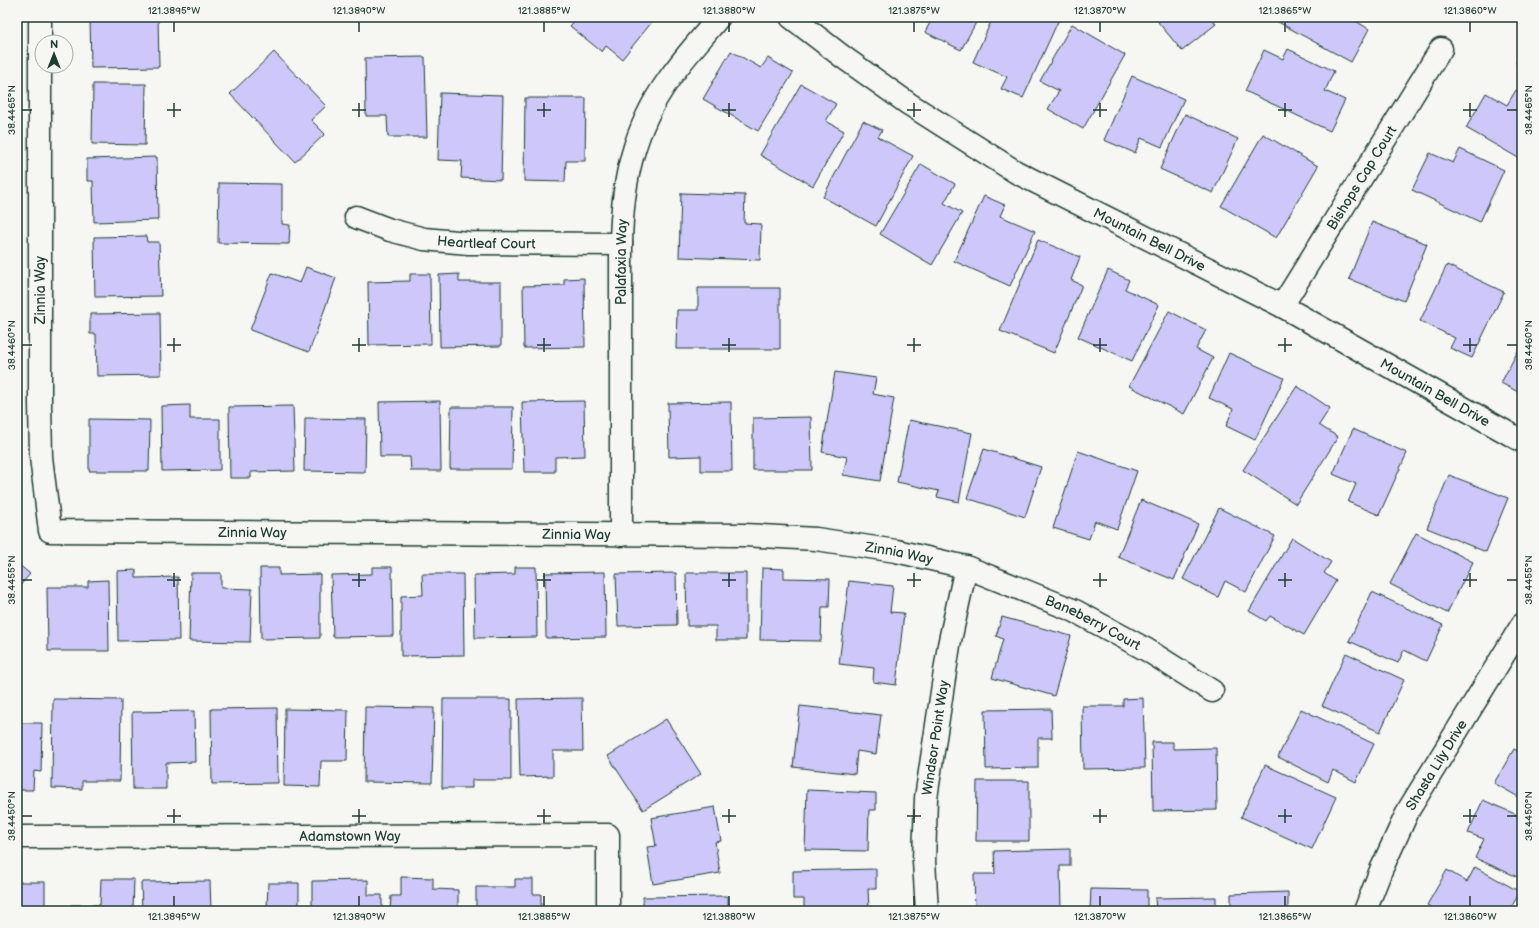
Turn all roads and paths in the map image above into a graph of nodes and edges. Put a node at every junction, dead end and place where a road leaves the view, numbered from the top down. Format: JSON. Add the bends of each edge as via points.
{"nodes":[{"id":1,"x":40,"y":17,"type":"edge"},
{"id":2,"x":719,"y":17,"type":"edge"},
{"id":3,"x":791,"y":17,"type":"edge"},
{"id":4,"x":1442,"y":49,"type":"dead end"},
{"id":5,"x":356,"y":216,"type":"dead end"},
{"id":6,"x":621,"y":244,"type":"junction"},
{"id":7,"x":1282,"y":306,"type":"junction"},
{"id":8,"x":1522,"y":441,"type":"edge"},
{"id":9,"x":621,"y":535,"type":"junction"},
{"id":10,"x":966,"y":567,"type":"junction"},
{"id":11,"x":1522,"y":625,"type":"edge"},
{"id":12,"x":1212,"y":691,"type":"dead end"},
{"id":13,"x":17,"y":838,"type":"edge"},
{"id":14,"x":608,"y":911,"type":"edge"},
{"id":15,"x":927,"y":911,"type":"edge"},
{"id":16,"x":1365,"y":911,"type":"edge"}],
"edges":[{"from":1,"to":9,"type":"street","name":"Zinnia Way","via":[[41,458],[50,531]]},
{"from":2,"to":6,"type":"street","name":"Palafaxia Way","via":[[669,79],[646,118],[632,152],[625,186],[621,213]]},
{"from":3,"to":7,"type":"street","name":"Mountain Bell Drive","via":[[843,58],[909,104],[1016,172]]},
{"from":4,"to":7,"type":"street","name":"Bishops Cap Court"},
{"from":5,"to":6,"type":"street","name":"Heartleaf Court","via":[[390,230],[424,239],[468,243]]},
{"from":6,"to":9,"type":"street","name":"Palafaxia Way"},
{"from":7,"to":8,"type":"street","name":"Mountain Bell Drive"},
{"from":9,"to":10,"type":"street","name":"Zinnia Way","via":[[744,535],[816,539],[896,551]]},
{"from":10,"to":12,"type":"street","name":"Baneberry Court","via":[[1076,611],[1147,650]]},
{"from":10,"to":15,"type":"street","name":"Windsor Point Way","via":[[948,645],[926,798],[924,861]]},
{"from":11,"to":16,"type":"street","name":"Shasta Lily Drive","via":[[1409,809]]},
{"from":13,"to":14,"type":"street","name":"Adamstown Way","via":[[608,835]]}]}
